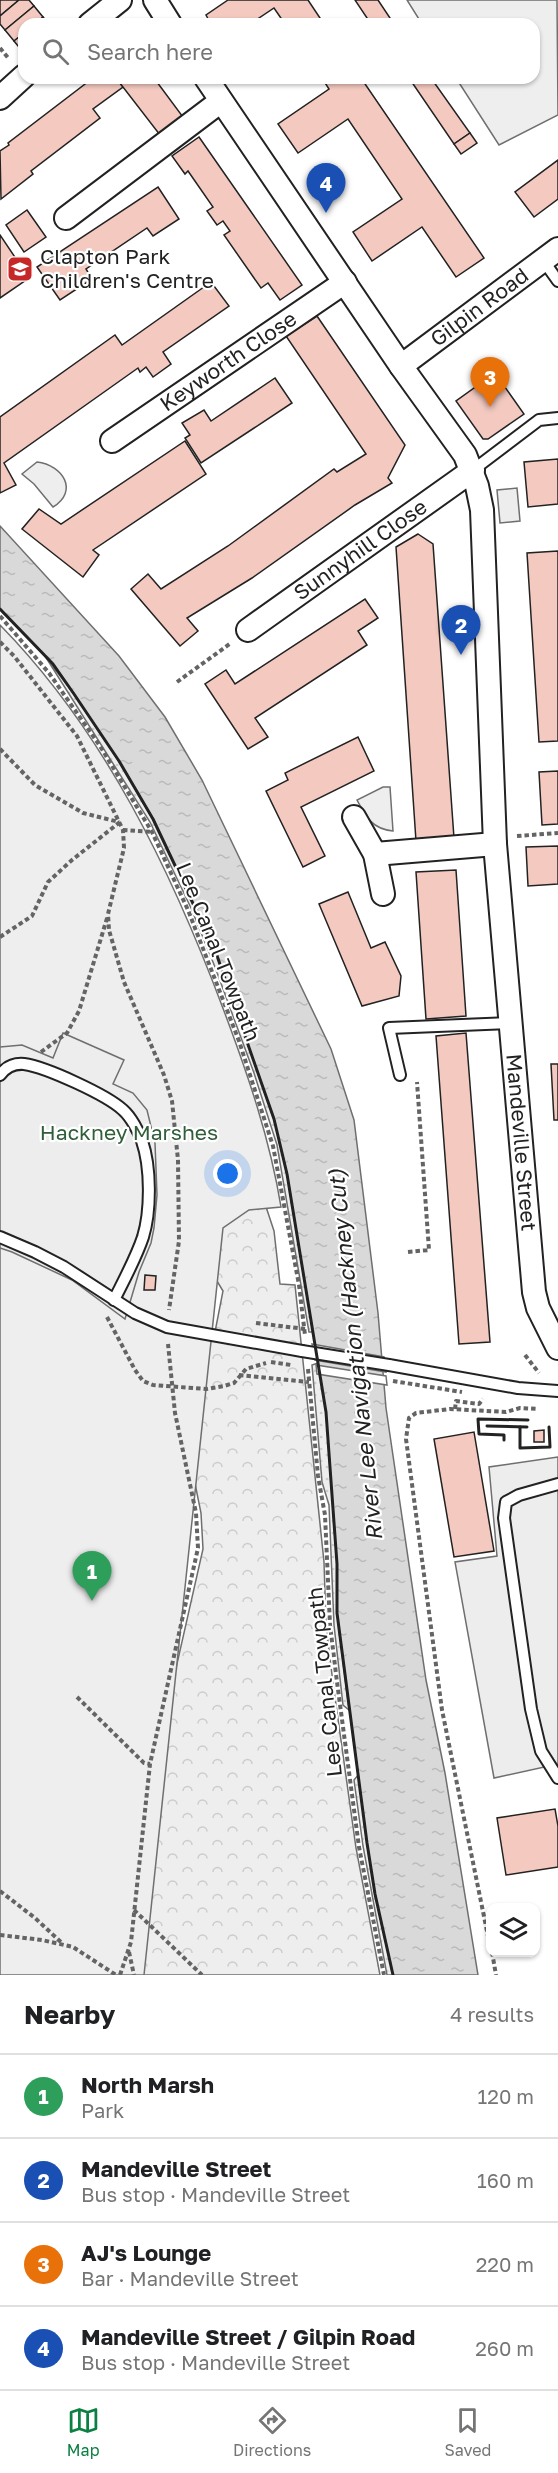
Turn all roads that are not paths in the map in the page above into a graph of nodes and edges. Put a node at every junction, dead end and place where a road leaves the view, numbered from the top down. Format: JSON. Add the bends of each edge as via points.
{"nodes":[{"id":1,"x":120,"y":0,"type":"edge"},
{"id":2,"x":154,"y":0,"type":"edge"},
{"id":3,"x":98,"y":18,"type":"edge"},
{"id":4,"x":166,"y":18,"type":"edge"},
{"id":5,"x":18,"y":82,"type":"edge"},
{"id":6,"x":210,"y":84,"type":"edge"},
{"id":7,"x":0,"y":98,"type":"edge"},
{"id":8,"x":221,"y":101,"type":"junction"},
{"id":9,"x":66,"y":219,"type":"dead end"},
{"id":10,"x":550,"y":255,"type":"edge"},
{"id":11,"x":558,"y":281,"type":"edge"},
{"id":12,"x":345,"y":282,"type":"junction"},
{"id":13,"x":401,"y":366,"type":"junction"},
{"id":14,"x":558,"y":418,"type":"edge"},
{"id":15,"x":112,"y":441,"type":"dead end"},
{"id":16,"x":473,"y":470,"type":"junction"},
{"id":17,"x":248,"y":630,"type":"road end"},
{"id":18,"x":354,"y":817,"type":"dead end"},
{"id":19,"x":495,"y":840,"type":"junction"},
{"id":20,"x":375,"y":854,"type":"junction"},
{"id":21,"x":383,"y":894,"type":"dead end"},
{"id":22,"x":511,"y":1023,"type":"junction"},
{"id":23,"x":3,"y":1067,"type":"edge"},
{"id":24,"x":400,"y":1075,"type":"road end"},
{"id":25,"x":0,"y":1237,"type":"edge"},
{"id":26,"x":114,"y":1300,"type":"junction"},
{"id":27,"x":558,"y":1348,"type":"edge"},
{"id":28,"x":558,"y":1391,"type":"edge"},
{"id":29,"x":558,"y":1484,"type":"edge"},
{"id":30,"x":558,"y":1778,"type":"edge"}],
"edges":[{"from":1,"to":3,"type":"street"},
{"from":2,"to":4,"type":"street"},
{"from":5,"to":7,"type":"street"},
{"from":6,"to":8,"type":"street","name":"Mandeville Street"},
{"from":8,"to":9,"type":"street"},
{"from":8,"to":12,"type":"street","name":"Mandeville Street"},
{"from":10,"to":11,"type":"lane"},
{"from":10,"to":13,"type":"street","name":"Gilpin Road"},
{"from":12,"to":13,"type":"street","name":"Mandeville Street"},
{"from":12,"to":15,"type":"street","name":"Keyworth Close"},
{"from":13,"to":16,"type":"street","name":"Mandeville Street"},
{"from":14,"to":16,"type":"lane","via":[[539,420]]},
{"from":16,"to":17,"type":"street","name":"Sunnyhill Close"},
{"from":16,"to":19,"type":"street","name":"Mandeville Street","via":[[482,510]]},
{"from":18,"to":20,"type":"street"},
{"from":19,"to":20,"type":"street"},
{"from":19,"to":22,"type":"street","name":"Mandeville Street"},
{"from":20,"to":21,"type":"street"},
{"from":22,"to":24,"type":"lane","via":[[389,1028]]},
{"from":22,"to":27,"type":"street","name":"Mandeville Street","via":[[534,1292]]},
{"from":23,"to":26,"type":"lane","via":[[25,1064],[107,1098],[126,1113],[142,1139],[148,1176],[145,1226]]},
{"from":25,"to":26,"type":"lane","via":[[64,1267]]},
{"from":26,"to":28,"type":"lane","bridge":true,"via":[[167,1327],[248,1342],[304,1347],[527,1390]]},
{"from":29,"to":30,"type":"lane","via":[[506,1502],[504,1518],[531,1709],[541,1751]]}]}
